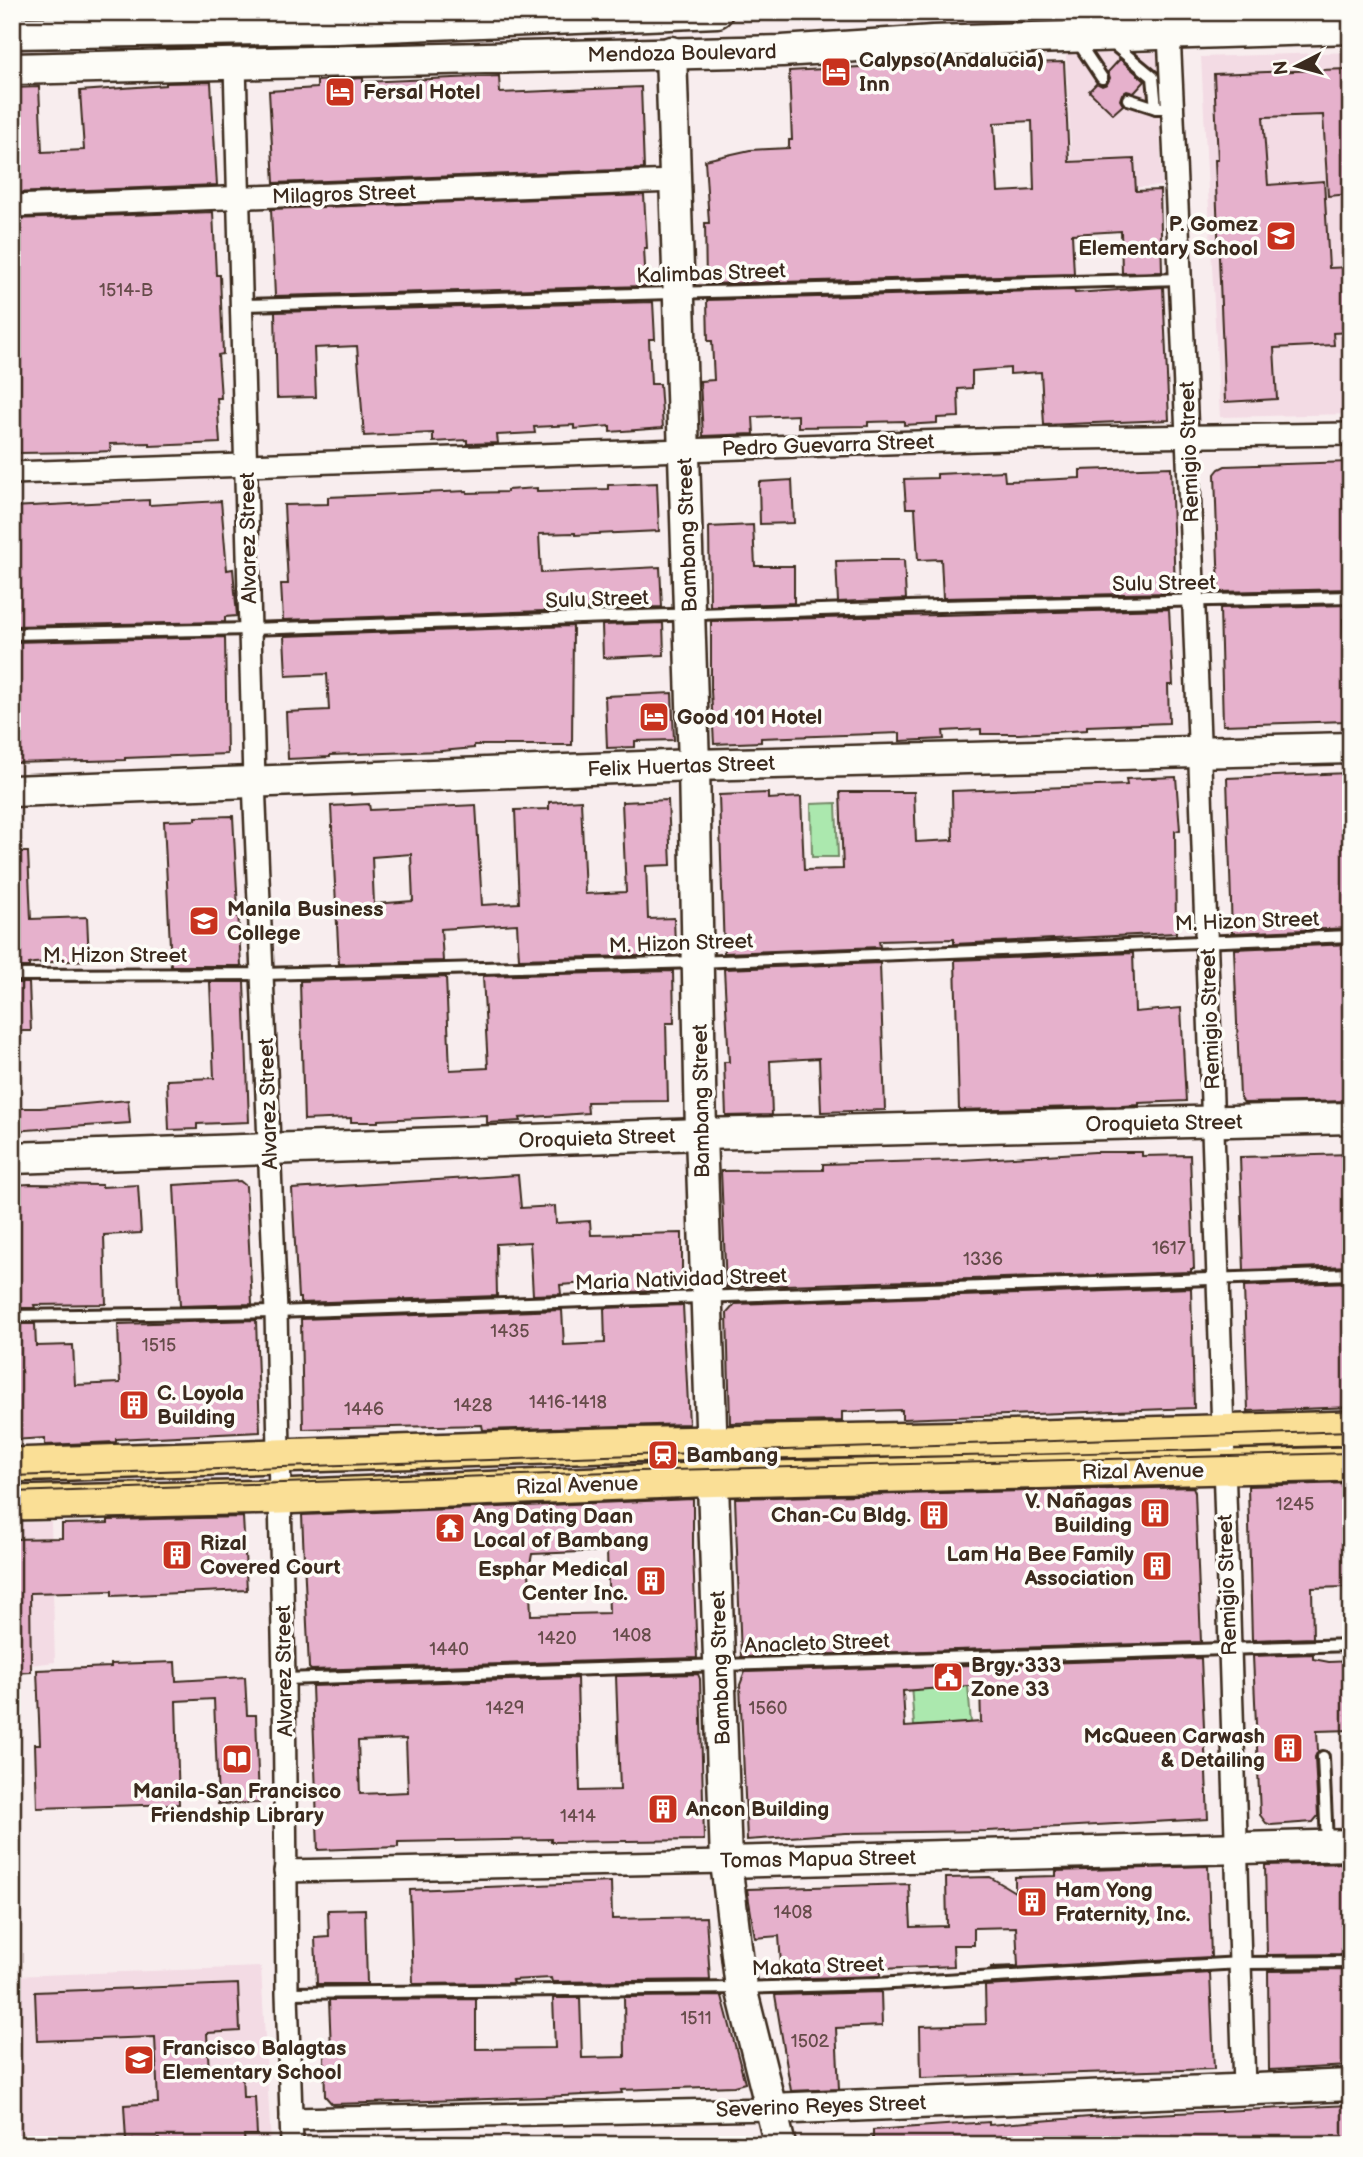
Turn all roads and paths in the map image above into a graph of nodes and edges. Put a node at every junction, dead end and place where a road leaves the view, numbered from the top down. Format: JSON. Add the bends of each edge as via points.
{"nodes":[{"id":1,"x":718,"y":12,"type":"edge"},
{"id":2,"x":1056,"y":12,"type":"edge"},
{"id":3,"x":544,"y":16,"type":"edge"},
{"id":4,"x":342,"y":20,"type":"edge"},
{"id":5,"x":216,"y":21,"type":"edge"},
{"id":6,"x":1351,"y":28,"type":"edge"},
{"id":7,"x":12,"y":33,"type":"edge"},
{"id":8,"x":1169,"y":34,"type":"junction"},
{"id":9,"x":1074,"y":36,"type":"junction"},
{"id":10,"x":1104,"y":36,"type":"junction"},
{"id":11,"x":671,"y":52,"type":"junction"},
{"id":12,"x":235,"y":64,"type":"junction"},
{"id":13,"x":12,"y":69,"type":"edge"},
{"id":14,"x":1162,"y":76,"type":"junction"},
{"id":15,"x":1102,"y":78,"type":"dead end"},
{"id":16,"x":1128,"y":99,"type":"dead end"},
{"id":17,"x":1164,"y":108,"type":"junction"},
{"id":18,"x":675,"y":181,"type":"junction"},
{"id":19,"x":239,"y":197,"type":"junction"},
{"id":20,"x":12,"y":206,"type":"edge"},
{"id":21,"x":1181,"y":279,"type":"junction"},
{"id":22,"x":679,"y":293,"type":"junction"},
{"id":23,"x":242,"y":306,"type":"junction"},
{"id":24,"x":1351,"y":433,"type":"edge"},
{"id":25,"x":1188,"y":437,"type":"junction"},
{"id":26,"x":684,"y":451,"type":"junction"},
{"id":27,"x":246,"y":465,"type":"junction"},
{"id":28,"x":12,"y":473,"type":"edge"},
{"id":29,"x":1351,"y":597,"type":"edge"},
{"id":30,"x":1194,"y":602,"type":"junction"},
{"id":31,"x":690,"y":615,"type":"junction"},
{"id":32,"x":250,"y":629,"type":"junction"},
{"id":33,"x":12,"y":634,"type":"edge"},
{"id":34,"x":1351,"y":748,"type":"edge"},
{"id":35,"x":1199,"y":750,"type":"junction"},
{"id":36,"x":694,"y":765,"type":"junction"},
{"id":37,"x":254,"y":781,"type":"junction"},
{"id":38,"x":12,"y":791,"type":"edge"},
{"id":39,"x":1351,"y":936,"type":"edge"},
{"id":40,"x":1207,"y":942,"type":"junction"},
{"id":41,"x":698,"y":962,"type":"junction"},
{"id":42,"x":262,"y":974,"type":"junction"},
{"id":43,"x":12,"y":975,"type":"edge"},
{"id":44,"x":1351,"y":1118,"type":"edge"},
{"id":45,"x":1214,"y":1122,"type":"junction"},
{"id":46,"x":701,"y":1134,"type":"junction"},
{"id":47,"x":270,"y":1150,"type":"junction"},
{"id":48,"x":12,"y":1158,"type":"edge"},
{"id":49,"x":1351,"y":1274,"type":"edge"},
{"id":50,"x":1218,"y":1279,"type":"junction"},
{"id":51,"x":707,"y":1297,"type":"junction"},
{"id":52,"x":276,"y":1312,"type":"junction"},
{"id":53,"x":12,"y":1316,"type":"edge"},
{"id":54,"x":1351,"y":1428,"type":"edge"},
{"id":55,"x":1221,"y":1433,"type":"junction"},
{"id":56,"x":713,"y":1444,"type":"junction"},
{"id":57,"x":279,"y":1456,"type":"junction"},
{"id":58,"x":1351,"y":1464,"type":"edge"},
{"id":59,"x":12,"y":1465,"type":"edge"},
{"id":60,"x":1223,"y":1469,"type":"junction"},
{"id":61,"x":714,"y":1480,"type":"junction"},
{"id":62,"x":280,"y":1497,"type":"junction"},
{"id":63,"x":12,"y":1503,"type":"edge"},
{"id":64,"x":1351,"y":1645,"type":"edge"},
{"id":65,"x":1229,"y":1649,"type":"junction"},
{"id":66,"x":720,"y":1665,"type":"junction"},
{"id":67,"x":284,"y":1679,"type":"junction"},
{"id":68,"x":1323,"y":1757,"type":"dead end"},
{"id":69,"x":1339,"y":1845,"type":"edge"},
{"id":70,"x":1236,"y":1849,"type":"junction"},
{"id":71,"x":726,"y":1862,"type":"junction"},
{"id":72,"x":285,"y":1871,"type":"junction"},
{"id":73,"x":1351,"y":1962,"type":"edge"},
{"id":74,"x":1240,"y":1964,"type":"junction"},
{"id":75,"x":741,"y":1988,"type":"junction"},
{"id":76,"x":287,"y":1993,"type":"junction"},
{"id":77,"x":1351,"y":2085,"type":"edge"},
{"id":78,"x":1244,"y":2087,"type":"junction"},
{"id":79,"x":771,"y":2109,"type":"junction"},
{"id":80,"x":291,"y":2119,"type":"junction"},
{"id":81,"x":292,"y":2145,"type":"edge"},
{"id":82,"x":780,"y":2145,"type":"edge"}],
"edges":[{"from":1,"to":3,"type":"street","name":"Mendoza Boulevard"},
{"from":2,"to":9,"type":"street"},
{"from":3,"to":4,"type":"street","name":"Mendoza Boulevard"},
{"from":4,"to":5,"type":"street","name":"Mendoza Boulevard"},
{"from":5,"to":7,"type":"street","name":"Mendoza Boulevard"},
{"from":5,"to":12,"type":"street"},
{"from":6,"to":8,"type":"street","name":"Mendoza Boulevard"},
{"from":8,"to":10,"type":"street","name":"Mendoza Boulevard"},
{"from":8,"to":14,"type":"street","name":"Remigio Street"},
{"from":9,"to":10,"type":"street","name":"Mendoza Boulevard"},
{"from":9,"to":11,"type":"street","name":"Mendoza Boulevard"},
{"from":9,"to":15,"type":"lane"},
{"from":10,"to":14,"type":"lane"},
{"from":11,"to":12,"type":"street","name":"Mendoza Boulevard"},
{"from":11,"to":18,"type":"street","name":"Bambang Street"},
{"from":12,"to":13,"type":"street","name":"Mendoza Boulevard"},
{"from":12,"to":19,"type":"street","name":"Alvarez Street"},
{"from":14,"to":17,"type":"street","name":"Remigio Street"},
{"from":16,"to":17,"type":"lane"},
{"from":17,"to":21,"type":"street","name":"Remigio Street"},
{"from":18,"to":19,"type":"street","name":"Milagros Street"},
{"from":18,"to":22,"type":"street","name":"Bambang Street"},
{"from":19,"to":20,"type":"street","name":"Milagros Street"},
{"from":19,"to":23,"type":"street","name":"Alvarez Street"},
{"from":21,"to":22,"type":"lane","name":"Kalimbas Street"},
{"from":21,"to":25,"type":"street","name":"Remigio Street"},
{"from":22,"to":23,"type":"lane","name":"Kalimbas Street"},
{"from":22,"to":26,"type":"street","name":"Bambang Street"},
{"from":23,"to":27,"type":"street","name":"Alvarez Street"},
{"from":24,"to":25,"type":"street","name":"Pedro Guevarra Street"},
{"from":25,"to":26,"type":"street","name":"Pedro Guevarra Street"},
{"from":25,"to":30,"type":"street","name":"Remigio Street"},
{"from":26,"to":27,"type":"street","name":"Pedro Guevarra Street"},
{"from":26,"to":31,"type":"street","name":"Bambang Street"},
{"from":27,"to":28,"type":"street","name":"Pedro Guevarra Street"},
{"from":27,"to":32,"type":"street","name":"Alvarez Street"},
{"from":29,"to":30,"type":"lane","name":"Sulu Street"},
{"from":30,"to":31,"type":"lane","name":"Sulu Street"},
{"from":30,"to":35,"type":"street","name":"Remigio Street"},
{"from":31,"to":32,"type":"lane","name":"Sulu Street"},
{"from":31,"to":36,"type":"street","name":"Bambang Street"},
{"from":32,"to":33,"type":"lane","name":"Sulu Street"},
{"from":32,"to":37,"type":"street","name":"Alvarez Street"},
{"from":34,"to":35,"type":"street","name":"Felix Huertas Street"},
{"from":35,"to":36,"type":"street","name":"Felix Huertas Street"},
{"from":35,"to":40,"type":"street","name":"Remigio Street"},
{"from":36,"to":37,"type":"street","name":"Felix Huertas Street"},
{"from":36,"to":41,"type":"street","name":"Bambang Street"},
{"from":37,"to":38,"type":"street","name":"Felix Huertas Street"},
{"from":37,"to":42,"type":"street","name":"Alvarez Street"},
{"from":39,"to":40,"type":"lane","name":"M. Hizon Street"},
{"from":40,"to":41,"type":"lane","name":"M. Hizon Street"},
{"from":40,"to":45,"type":"street","name":"Remigio Street"},
{"from":41,"to":42,"type":"lane","name":"M. Hizon Street"},
{"from":41,"to":46,"type":"street","name":"Bambang Street"},
{"from":42,"to":43,"type":"lane","name":"M. Hizon Street"},
{"from":42,"to":47,"type":"street","name":"Alvarez Street"},
{"from":44,"to":45,"type":"street","name":"Oroquieta Street"},
{"from":45,"to":46,"type":"street","name":"Oroquieta Street"},
{"from":45,"to":50,"type":"street","name":"Remigio Street"},
{"from":46,"to":47,"type":"street","name":"Oroquieta Street"},
{"from":46,"to":51,"type":"street","name":"Bambang Street"},
{"from":47,"to":48,"type":"street","name":"Oroquieta Street"},
{"from":47,"to":52,"type":"street","name":"Alvarez Street"},
{"from":49,"to":50,"type":"lane","name":"Maria Natividad Street"},
{"from":50,"to":51,"type":"lane","name":"Maria Natividad Street"},
{"from":50,"to":55,"type":"street","name":"Remigio Street"},
{"from":51,"to":52,"type":"lane","name":"Maria Natividad Street"},
{"from":51,"to":56,"type":"street","name":"Bambang Street"},
{"from":52,"to":53,"type":"lane","name":"Maria Natividad Street"},
{"from":52,"to":57,"type":"street","name":"Alvarez Street"},
{"from":54,"to":55,"type":"main road","name":"Rizal Avenue"},
{"from":55,"to":56,"type":"main road","name":"Rizal Avenue"},
{"from":55,"to":60,"type":"street","name":"Remigio Street"},
{"from":56,"to":57,"type":"main road","name":"Rizal Avenue"},
{"from":56,"to":61,"type":"street","name":"Bambang Street"},
{"from":57,"to":59,"type":"main road","name":"Rizal Avenue"},
{"from":57,"to":62,"type":"street","name":"Alvarez Street"},
{"from":58,"to":60,"type":"main road","name":"Rizal Avenue"},
{"from":60,"to":61,"type":"main road","name":"Rizal Avenue"},
{"from":60,"to":65,"type":"street","name":"Remigio Street"},
{"from":61,"to":62,"type":"main road","name":"Rizal Avenue"},
{"from":61,"to":66,"type":"street","name":"Bambang Street"},
{"from":62,"to":63,"type":"main road","name":"Rizal Avenue"},
{"from":62,"to":67,"type":"street","name":"Alvarez Street"},
{"from":64,"to":65,"type":"lane","name":"Anacleto Street"},
{"from":65,"to":66,"type":"lane","name":"Anacleto Street"},
{"from":65,"to":70,"type":"street","name":"Remigio Street"},
{"from":66,"to":67,"type":"lane","name":"Anacleto Street"},
{"from":66,"to":71,"type":"street","name":"Bambang Street"},
{"from":67,"to":72,"type":"street","name":"Alvarez Street"},
{"from":68,"to":69,"type":"lane"},
{"from":69,"to":70,"type":"street","name":"Tomas Mapua Street"},
{"from":70,"to":71,"type":"street","name":"Tomas Mapua Street"},
{"from":70,"to":74,"type":"street","name":"Remigio Street"},
{"from":71,"to":72,"type":"street","name":"Tomas Mapua Street"},
{"from":71,"to":75,"type":"street","name":"Bambang Street"},
{"from":72,"to":76,"type":"street","name":"Alvarez Street"},
{"from":73,"to":74,"type":"lane","name":"Makata Street"},
{"from":74,"to":75,"type":"lane","name":"Makata Street"},
{"from":74,"to":78,"type":"street","name":"Remigio Street"},
{"from":75,"to":76,"type":"lane","name":"Makata Street"},
{"from":75,"to":79,"type":"street","name":"Bambang Street"},
{"from":76,"to":80,"type":"street","name":"Alvarez Street"},
{"from":77,"to":78,"type":"street","name":"Severino Reyes Street"},
{"from":78,"to":79,"type":"street","name":"Severino Reyes Street"},
{"from":79,"to":80,"type":"street","name":"Severino Reyes Street"},
{"from":79,"to":82,"type":"street","name":"Bambang Street"},
{"from":80,"to":81,"type":"street","name":"Alvarez Street"}]}
